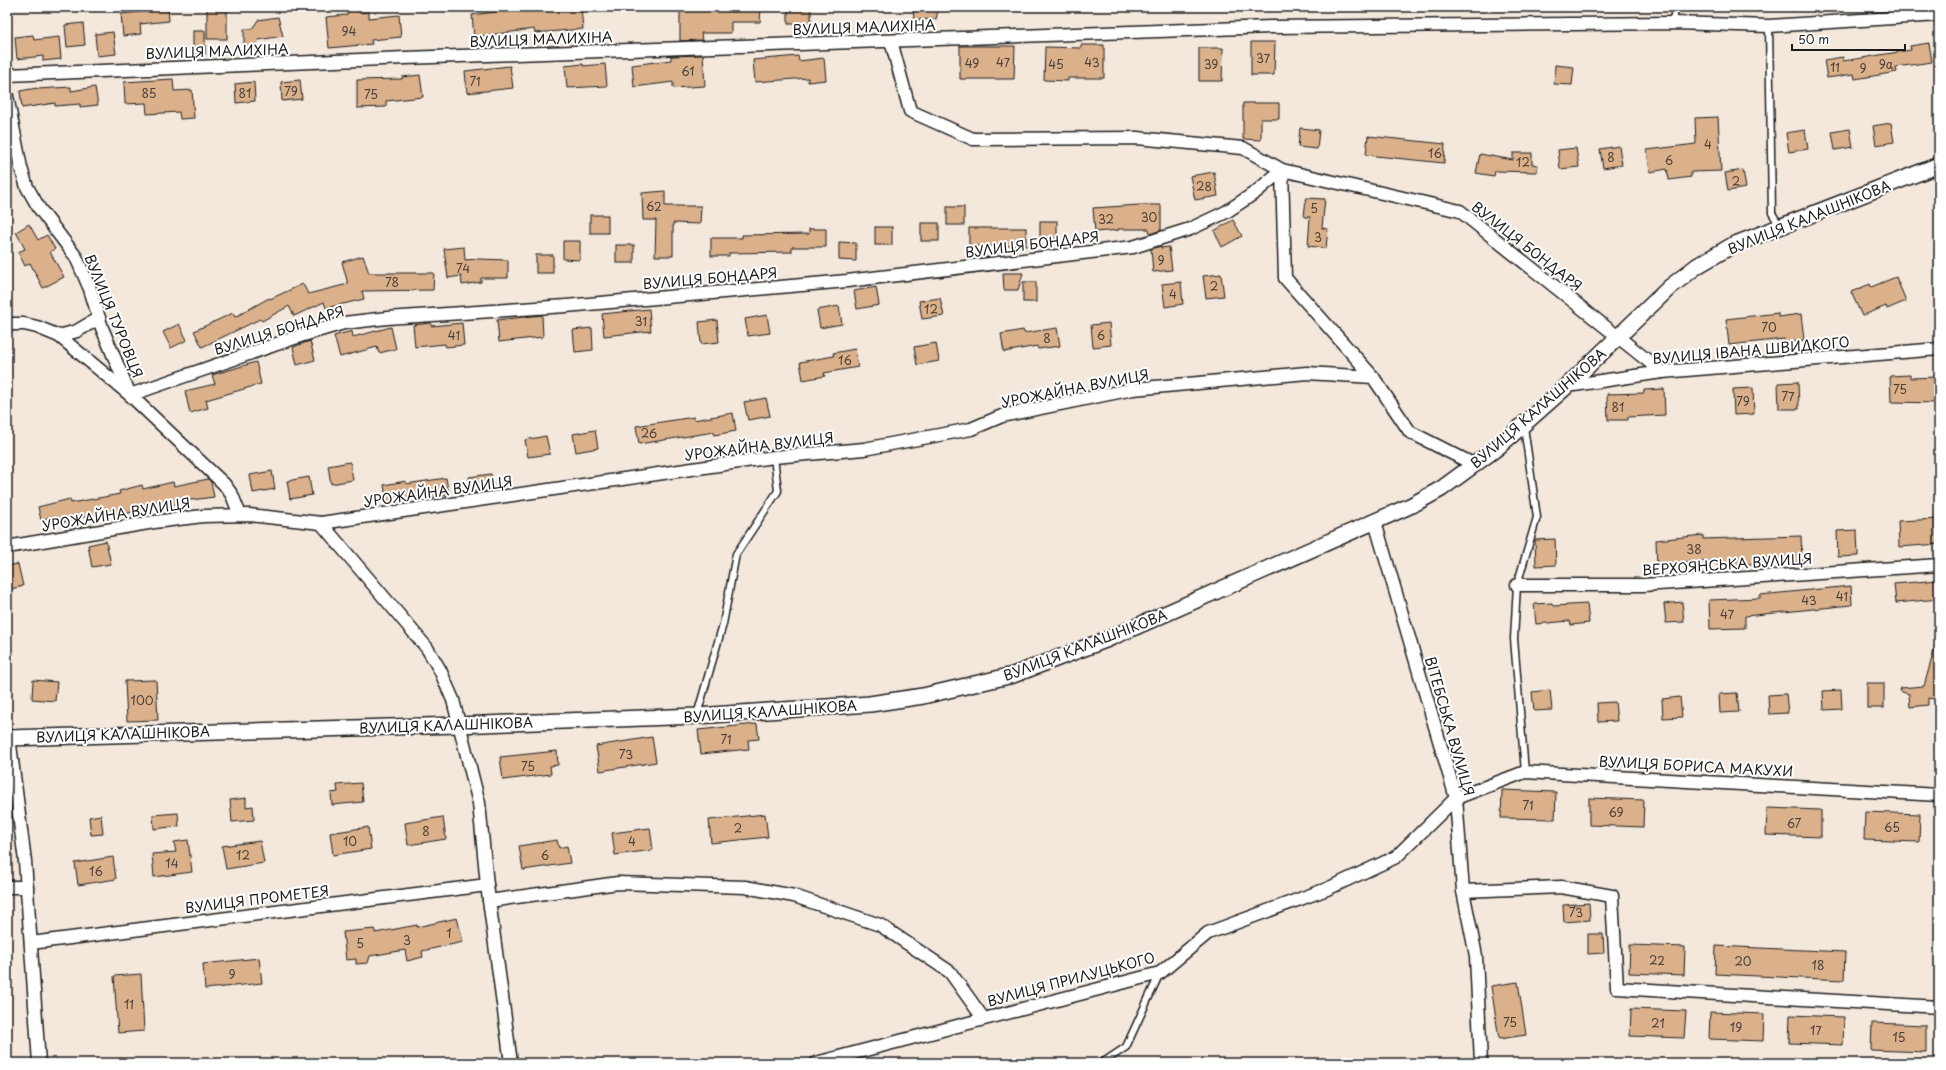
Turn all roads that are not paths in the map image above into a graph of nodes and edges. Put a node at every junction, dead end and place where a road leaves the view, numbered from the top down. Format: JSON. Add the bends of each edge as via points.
{"nodes":[{"id":1,"x":1674,"y":7,"type":"edge"},
{"id":2,"x":1939,"y":16,"type":"edge"},
{"id":3,"x":1674,"y":24,"type":"junction"},
{"id":4,"x":1769,"y":26,"type":"junction"},
{"id":5,"x":891,"y":41,"type":"junction"},
{"id":6,"x":7,"y":75,"type":"edge"},
{"id":7,"x":7,"y":96,"type":"edge"},
{"id":8,"x":1939,"y":165,"type":"edge"},
{"id":9,"x":1282,"y":170,"type":"junction"},
{"id":10,"x":1780,"y":227,"type":"junction"},
{"id":11,"x":98,"y":318,"type":"junction"},
{"id":12,"x":7,"y":324,"type":"edge"},
{"id":13,"x":59,"y":336,"type":"junction"},
{"id":14,"x":1618,"y":337,"type":"junction"},
{"id":15,"x":1939,"y":349,"type":"edge"},
{"id":16,"x":1662,"y":372,"type":"junction"},
{"id":17,"x":1374,"y":377,"type":"junction"},
{"id":18,"x":1567,"y":386,"type":"junction"},
{"id":19,"x":130,"y":395,"type":"junction"},
{"id":20,"x":1523,"y":425,"type":"junction"},
{"id":21,"x":774,"y":458,"type":"junction"},
{"id":22,"x":1475,"y":465,"type":"junction"},
{"id":23,"x":240,"y":516,"type":"junction"},
{"id":24,"x":1375,"y":522,"type":"junction"},
{"id":25,"x":321,"y":523,"type":"junction"},
{"id":26,"x":7,"y":547,"type":"edge"},
{"id":27,"x":1939,"y":565,"type":"edge"},
{"id":28,"x":1518,"y":585,"type":"junction"},
{"id":29,"x":697,"y":716,"type":"junction"},
{"id":30,"x":458,"y":725,"type":"junction"},
{"id":31,"x":8,"y":738,"type":"edge"},
{"id":32,"x":1525,"y":772,"type":"junction"},
{"id":33,"x":1939,"y":795,"type":"edge"},
{"id":34,"x":1456,"y":798,"type":"junction"},
{"id":35,"x":487,"y":885,"type":"junction"},
{"id":36,"x":7,"y":887,"type":"edge"},
{"id":37,"x":27,"y":887,"type":"junction"},
{"id":38,"x":1463,"y":891,"type":"junction"},
{"id":39,"x":489,"y":901,"type":"junction"},
{"id":40,"x":31,"y":943,"type":"junction"},
{"id":41,"x":1160,"y":973,"type":"junction"},
{"id":42,"x":1939,"y":1007,"type":"edge"},
{"id":43,"x":983,"y":1018,"type":"junction"},
{"id":44,"x":39,"y":1063,"type":"edge"},
{"id":45,"x":511,"y":1063,"type":"edge"},
{"id":46,"x":816,"y":1063,"type":"edge"},
{"id":47,"x":1102,"y":1063,"type":"edge"},
{"id":48,"x":1481,"y":1063,"type":"edge"}],
"edges":[{"from":1,"to":3,"type":"lane"},
{"from":2,"to":4,"type":"street","name":"ВУЛИЦЯ МАЛИХІНА"},
{"from":3,"to":4,"type":"street","name":"ВУЛИЦЯ МАЛИХІНА"},
{"from":3,"to":5,"type":"street","name":"ВУЛИЦЯ МАЛИХІНА","via":[[1271,27]]},
{"from":4,"to":10,"type":"lane","via":[[1772,213]]},
{"from":5,"to":6,"type":"street","name":"ВУЛИЦЯ МАЛИХІНА"},
{"from":5,"to":9,"type":"street","name":"ВУЛИЦЯ БОНДАРЯ","via":[[910,111],[973,139],[1137,138],[1235,147],[1243,148]]},
{"from":7,"to":11,"type":"street","name":"ВУЛИЦЯ ТУРОВЦЯ","via":[[27,187],[39,208],[76,257],[90,289]]},
{"from":8,"to":10,"type":"street","name":"ВУЛИЦЯ КАЛАШНІКОВА"},
{"from":9,"to":14,"type":"street","name":"ВУЛИЦЯ БОНДАРЯ","via":[[1460,211]]},
{"from":9,"to":17,"type":"street","via":[[1285,278]]},
{"from":9,"to":19,"type":"street","name":"ВУЛИЦЯ БОНДАРЯ","via":[[1226,212],[1190,229],[1134,247],[847,281],[344,323]]},
{"from":10,"to":14,"type":"street","name":"ВУЛИЦЯ КАЛАШНІКОВА","via":[[1733,245],[1697,266],[1670,287]]},
{"from":11,"to":13,"type":"street","via":[[77,331]]},
{"from":11,"to":19,"type":"street","name":"ВУЛИЦЯ ТУРОВЦЯ"},
{"from":12,"to":13,"type":"street","via":[[37,327]]},
{"from":13,"to":19,"type":"street"},
{"from":14,"to":16,"type":"street","name":"ВУЛИЦЯ БОНДАРЯ"},
{"from":14,"to":18,"type":"street","name":"ВУЛИЦЯ КАЛАШНІКОВА"},
{"from":15,"to":16,"type":"street","name":"ВУЛИЦЯ ІВАНА ШВИДКОГО"},
{"from":16,"to":18,"type":"street","name":"ВУЛИЦЯ ІВАНА ШВИДКОГО"},
{"from":17,"to":21,"type":"street","name":"УРОЖАЙНА ВУЛИЦЯ","via":[[1307,373],[1133,389],[1002,416],[971,429],[864,449]]},
{"from":17,"to":22,"type":"street","via":[[1410,432]]},
{"from":18,"to":20,"type":"street","name":"ВУЛИЦЯ КАЛАШНІКОВА"},
{"from":19,"to":23,"type":"street","via":[[224,484],[232,495]]},
{"from":20,"to":22,"type":"street","name":"ВУЛИЦЯ КАЛАШНІКОВА"},
{"from":20,"to":28,"type":"lane","via":[[1537,517]]},
{"from":21,"to":25,"type":"street","name":"УРОЖАЙНА ВУЛИЦЯ"},
{"from":21,"to":29,"type":"lane","via":[[778,491],[736,554],[723,624]]},
{"from":22,"to":24,"type":"street","name":"ВУЛИЦЯ КАЛАШНІКОВА","via":[[1441,489]]},
{"from":23,"to":25,"type":"street","name":"УРОЖАЙНА ВУЛИЦЯ"},
{"from":23,"to":26,"type":"street","name":"УРОЖАЙНА ВУЛИЦЯ","via":[[203,516],[154,522]]},
{"from":24,"to":29,"type":"street","name":"ВУЛИЦЯ КАЛАШНІКОВА","via":[[1108,639],[1013,675],[952,690],[870,704]]},
{"from":24,"to":34,"type":"street","name":"ВІТЕБСЬКА ВУЛИЦЯ"},
{"from":25,"to":30,"type":"street","via":[[427,648],[453,700]]},
{"from":27,"to":28,"type":"street","name":"ВЕРХОЯНСЬКА ВУЛИЦЯ","via":[[1643,585]]},
{"from":28,"to":32,"type":"lane","via":[[1514,639]]},
{"from":29,"to":30,"type":"street","name":"ВУЛИЦЯ КАЛАШНІКОВА"},
{"from":30,"to":31,"type":"street","name":"ВУЛИЦЯ КАЛАШНІКОВА"},
{"from":30,"to":35,"type":"street","via":[[479,803]]},
{"from":31,"to":37,"type":"street"},
{"from":32,"to":33,"type":"street","name":"ВУЛИЦЯ БОРИСА МАКУХИ"},
{"from":32,"to":34,"type":"street","name":"ВУЛИЦЯ БОРИСА МАКУХИ"},
{"from":34,"to":38,"type":"street","name":"ВІТЕБСЬКА ВУЛИЦЯ"},
{"from":34,"to":41,"type":"street","name":"ВУЛИЦЯ ПРИЛУЦЬКОГО","via":[[1396,857],[1327,889],[1208,933]]},
{"from":35,"to":39,"type":"street"},
{"from":35,"to":40,"type":"street","name":"ВУЛИЦЯ ПРОМЕТЕЯ"},
{"from":36,"to":37,"type":"street"},
{"from":37,"to":40,"type":"street"},
{"from":38,"to":42,"type":"street","via":[[1561,887],[1612,896],[1617,988]]},
{"from":38,"to":48,"type":"street","name":"ВІТЕБСЬКА ВУЛИЦЯ","via":[[1476,956]]},
{"from":39,"to":43,"type":"street","via":[[618,884],[745,887],[794,896],[880,925],[950,972]]},
{"from":39,"to":45,"type":"street"},
{"from":40,"to":44,"type":"street"},
{"from":41,"to":43,"type":"street","name":"ВУЛИЦЯ ПРИЛУЦЬКОГО"},
{"from":41,"to":47,"type":"lane","via":[[1126,1047]]},
{"from":43,"to":46,"type":"street","name":"ВУЛИЦЯ ПРИЛУЦЬКОГО"}]}
